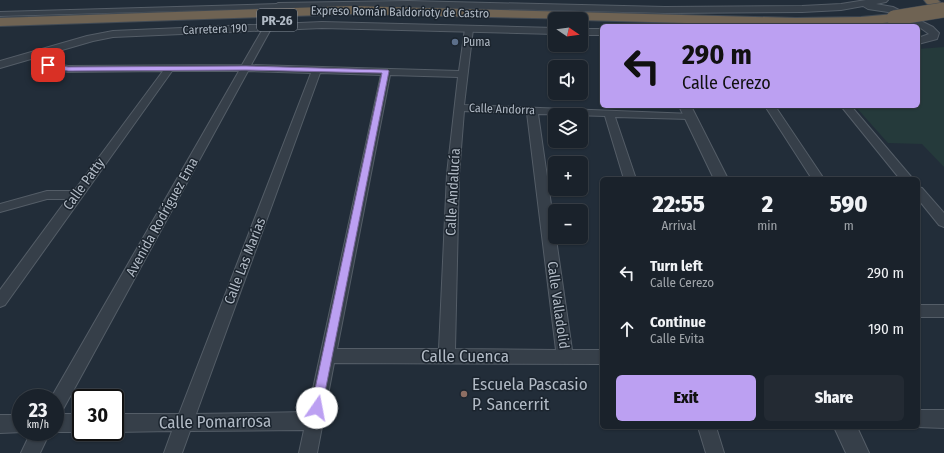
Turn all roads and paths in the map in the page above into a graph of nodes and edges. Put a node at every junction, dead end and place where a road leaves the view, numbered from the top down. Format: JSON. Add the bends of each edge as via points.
{"nodes":[{"id":1,"x":881,"y":0,"type":"edge"},
{"id":2,"x":279,"y":3,"type":"edge"},
{"id":3,"x":936,"y":4,"type":"edge"},
{"id":4,"x":841,"y":7,"type":"junction"},
{"id":5,"x":0,"y":15,"type":"edge"},
{"id":6,"x":50,"y":20,"type":"junction"},
{"id":7,"x":944,"y":20,"type":"edge"},
{"id":8,"x":0,"y":22,"type":"edge"},
{"id":9,"x":548,"y":23,"type":"edge"},
{"id":10,"x":588,"y":24,"type":"edge"},
{"id":11,"x":600,"y":24,"type":"edge"},
{"id":12,"x":919,"y":24,"type":"edge"},
{"id":13,"x":920,"y":24,"type":"edge"},
{"id":14,"x":920,"y":24,"type":"edge"},
{"id":15,"x":268,"y":27,"type":"junction"},
{"id":16,"x":469,"y":29,"type":"junction"},
{"id":17,"x":0,"y":30,"type":"edge"},
{"id":18,"x":548,"y":31,"type":"edge"},
{"id":19,"x":588,"y":32,"type":"edge"},
{"id":20,"x":600,"y":32,"type":"edge"},
{"id":21,"x":944,"y":33,"type":"edge"},
{"id":22,"x":920,"y":41,"type":"edge"},
{"id":23,"x":944,"y":43,"type":"edge"},
{"id":24,"x":920,"y":45,"type":"edge"},
{"id":25,"x":37,"y":54,"type":"junction"},
{"id":26,"x":0,"y":65,"type":"edge"},
{"id":27,"x":246,"y":68,"type":"junction"},
{"id":28,"x":169,"y":69,"type":"junction"},
{"id":29,"x":317,"y":69,"type":"junction"},
{"id":30,"x":386,"y":71,"type":"junction"},
{"id":31,"x":463,"y":74,"type":"junction"},
{"id":32,"x":459,"y":108,"type":"junction"},
{"id":33,"x":771,"y":108,"type":"edge"},
{"id":34,"x":848,"y":108,"type":"edge"},
{"id":35,"x":532,"y":110,"type":"junction"},
{"id":36,"x":687,"y":111,"type":"edge"},
{"id":37,"x":609,"y":113,"type":"junction"},
{"id":38,"x":629,"y":177,"type":"edge"},
{"id":39,"x":720,"y":177,"type":"edge"},
{"id":40,"x":817,"y":177,"type":"edge"},
{"id":41,"x":905,"y":177,"type":"edge"},
{"id":42,"x":920,"y":194,"type":"edge"},
{"id":43,"x":76,"y":195,"type":"junction"},
{"id":44,"x":0,"y":208,"type":"edge"},
{"id":45,"x":944,"y":222,"type":"edge"},
{"id":46,"x":0,"y":301,"type":"edge"},
{"id":47,"x":920,"y":311,"type":"edge"},
{"id":48,"x":944,"y":311,"type":"edge"},
{"id":49,"x":328,"y":356,"type":"junction"},
{"id":50,"x":447,"y":356,"type":"junction"},
{"id":51,"x":566,"y":357,"type":"junction"},
{"id":52,"x":600,"y":357,"type":"edge"},
{"id":53,"x":64,"y":391,"type":"edge"},
{"id":54,"x":920,"y":419,"type":"edge"},
{"id":55,"x":944,"y":419,"type":"edge"},
{"id":56,"x":314,"y":421,"type":"junction"},
{"id":57,"x":124,"y":423,"type":"edge"},
{"id":58,"x":185,"y":423,"type":"junction"},
{"id":59,"x":0,"y":424,"type":"edge"},
{"id":60,"x":12,"y":424,"type":"edge"},
{"id":61,"x":708,"y":429,"type":"edge"},
{"id":62,"x":846,"y":429,"type":"edge"},
{"id":63,"x":36,"y":441,"type":"edge"},
{"id":64,"x":30,"y":453,"type":"edge"},
{"id":65,"x":173,"y":453,"type":"edge"},
{"id":66,"x":308,"y":453,"type":"edge"},
{"id":67,"x":715,"y":453,"type":"edge"},
{"id":68,"x":858,"y":453,"type":"edge"}],
"edges":[{"from":1,"to":4,"type":"street"},
{"from":1,"to":21,"type":"street"},
{"from":2,"to":4,"type":"street","via":[[665,10]]},
{"from":2,"to":5,"type":"street"},
{"from":3,"to":6,"type":"highway","name":"Expreso Román Baldorioty de Castro","number":"PR-26","bridge":true,"via":[[894,18],[861,21],[352,10]]},
{"from":4,"to":12,"type":"street","via":[[873,6],[894,11]]},
{"from":5,"to":6,"type":"highway"},
{"from":6,"to":8,"type":"highway","name":"Expreso Román Baldorioty de Castro","number":"PR-26"},
{"from":7,"to":14,"type":"highway"},
{"from":9,"to":17,"type":"highway","name":"Expreso Román Baldorioty de Castro","number":"PR-26","via":[[313,19]]},
{"from":10,"to":11,"type":"highway"},
{"from":13,"to":22,"type":"street","via":[[934,33],[933,38]]},
{"from":15,"to":16,"type":"street","name":"Carretera 190","via":[[338,25]]},
{"from":15,"to":25,"type":"street","name":"Carretera 190","via":[[113,34]]},
{"from":15,"to":27,"type":"street","name":"Avenida Rodríguez Ema"},
{"from":16,"to":18,"type":"street","name":"Carretera 190"},
{"from":16,"to":31,"type":"street","name":"Calle Andalucía"},
{"from":19,"to":20,"type":"street"},
{"from":23,"to":24,"type":"street"},
{"from":25,"to":26,"type":"street","name":"Carretera 190"},
{"from":25,"to":28,"type":"street","via":[[48,65],[68,69]]},
{"from":27,"to":28,"type":"street"},
{"from":27,"to":29,"type":"street"},
{"from":27,"to":53,"type":"street","name":"Avenida Rodríguez Ema"},
{"from":28,"to":43,"type":"street","name":"Calle Patty"},
{"from":29,"to":30,"type":"street"},
{"from":29,"to":58,"type":"street","name":"Calle Las Marías"},
{"from":30,"to":31,"type":"street"},
{"from":30,"to":49,"type":"street"},
{"from":31,"to":32,"type":"street","name":"Calle Andalucía"},
{"from":32,"to":35,"type":"street","name":"Calle Andorra"},
{"from":32,"to":50,"type":"street","name":"Calle Andalucía","via":[[453,174]]},
{"from":33,"to":40,"type":"street"},
{"from":34,"to":41,"type":"street"},
{"from":35,"to":37,"type":"street","name":"Calle Andorra"},
{"from":35,"to":51,"type":"street","name":"Calle Valladolid"},
{"from":36,"to":37,"type":"street","name":"Calle Andorra"},
{"from":36,"to":39,"type":"street"},
{"from":37,"to":38,"type":"street"},
{"from":42,"to":45,"type":"street"},
{"from":43,"to":44,"type":"street","via":[[48,195]]},
{"from":43,"to":46,"type":"street","name":"Calle Patty"},
{"from":47,"to":48,"type":"street"},
{"from":49,"to":50,"type":"street","name":"Calle Cuenca"},
{"from":49,"to":56,"type":"street"},
{"from":50,"to":51,"type":"street","name":"Calle Cuenca"},
{"from":51,"to":52,"type":"street","name":"Calle Cuenca"},
{"from":54,"to":55,"type":"street"},
{"from":56,"to":58,"type":"street","name":"Calle Pomarrosa"},
{"from":56,"to":66,"type":"street"},
{"from":57,"to":58,"type":"street","name":"Calle Pomarrosa"},
{"from":58,"to":65,"type":"street","name":"Calle Las Marías"},
{"from":59,"to":60,"type":"street"},
{"from":61,"to":67,"type":"street"},
{"from":62,"to":68,"type":"street"},
{"from":63,"to":64,"type":"street"}]}
